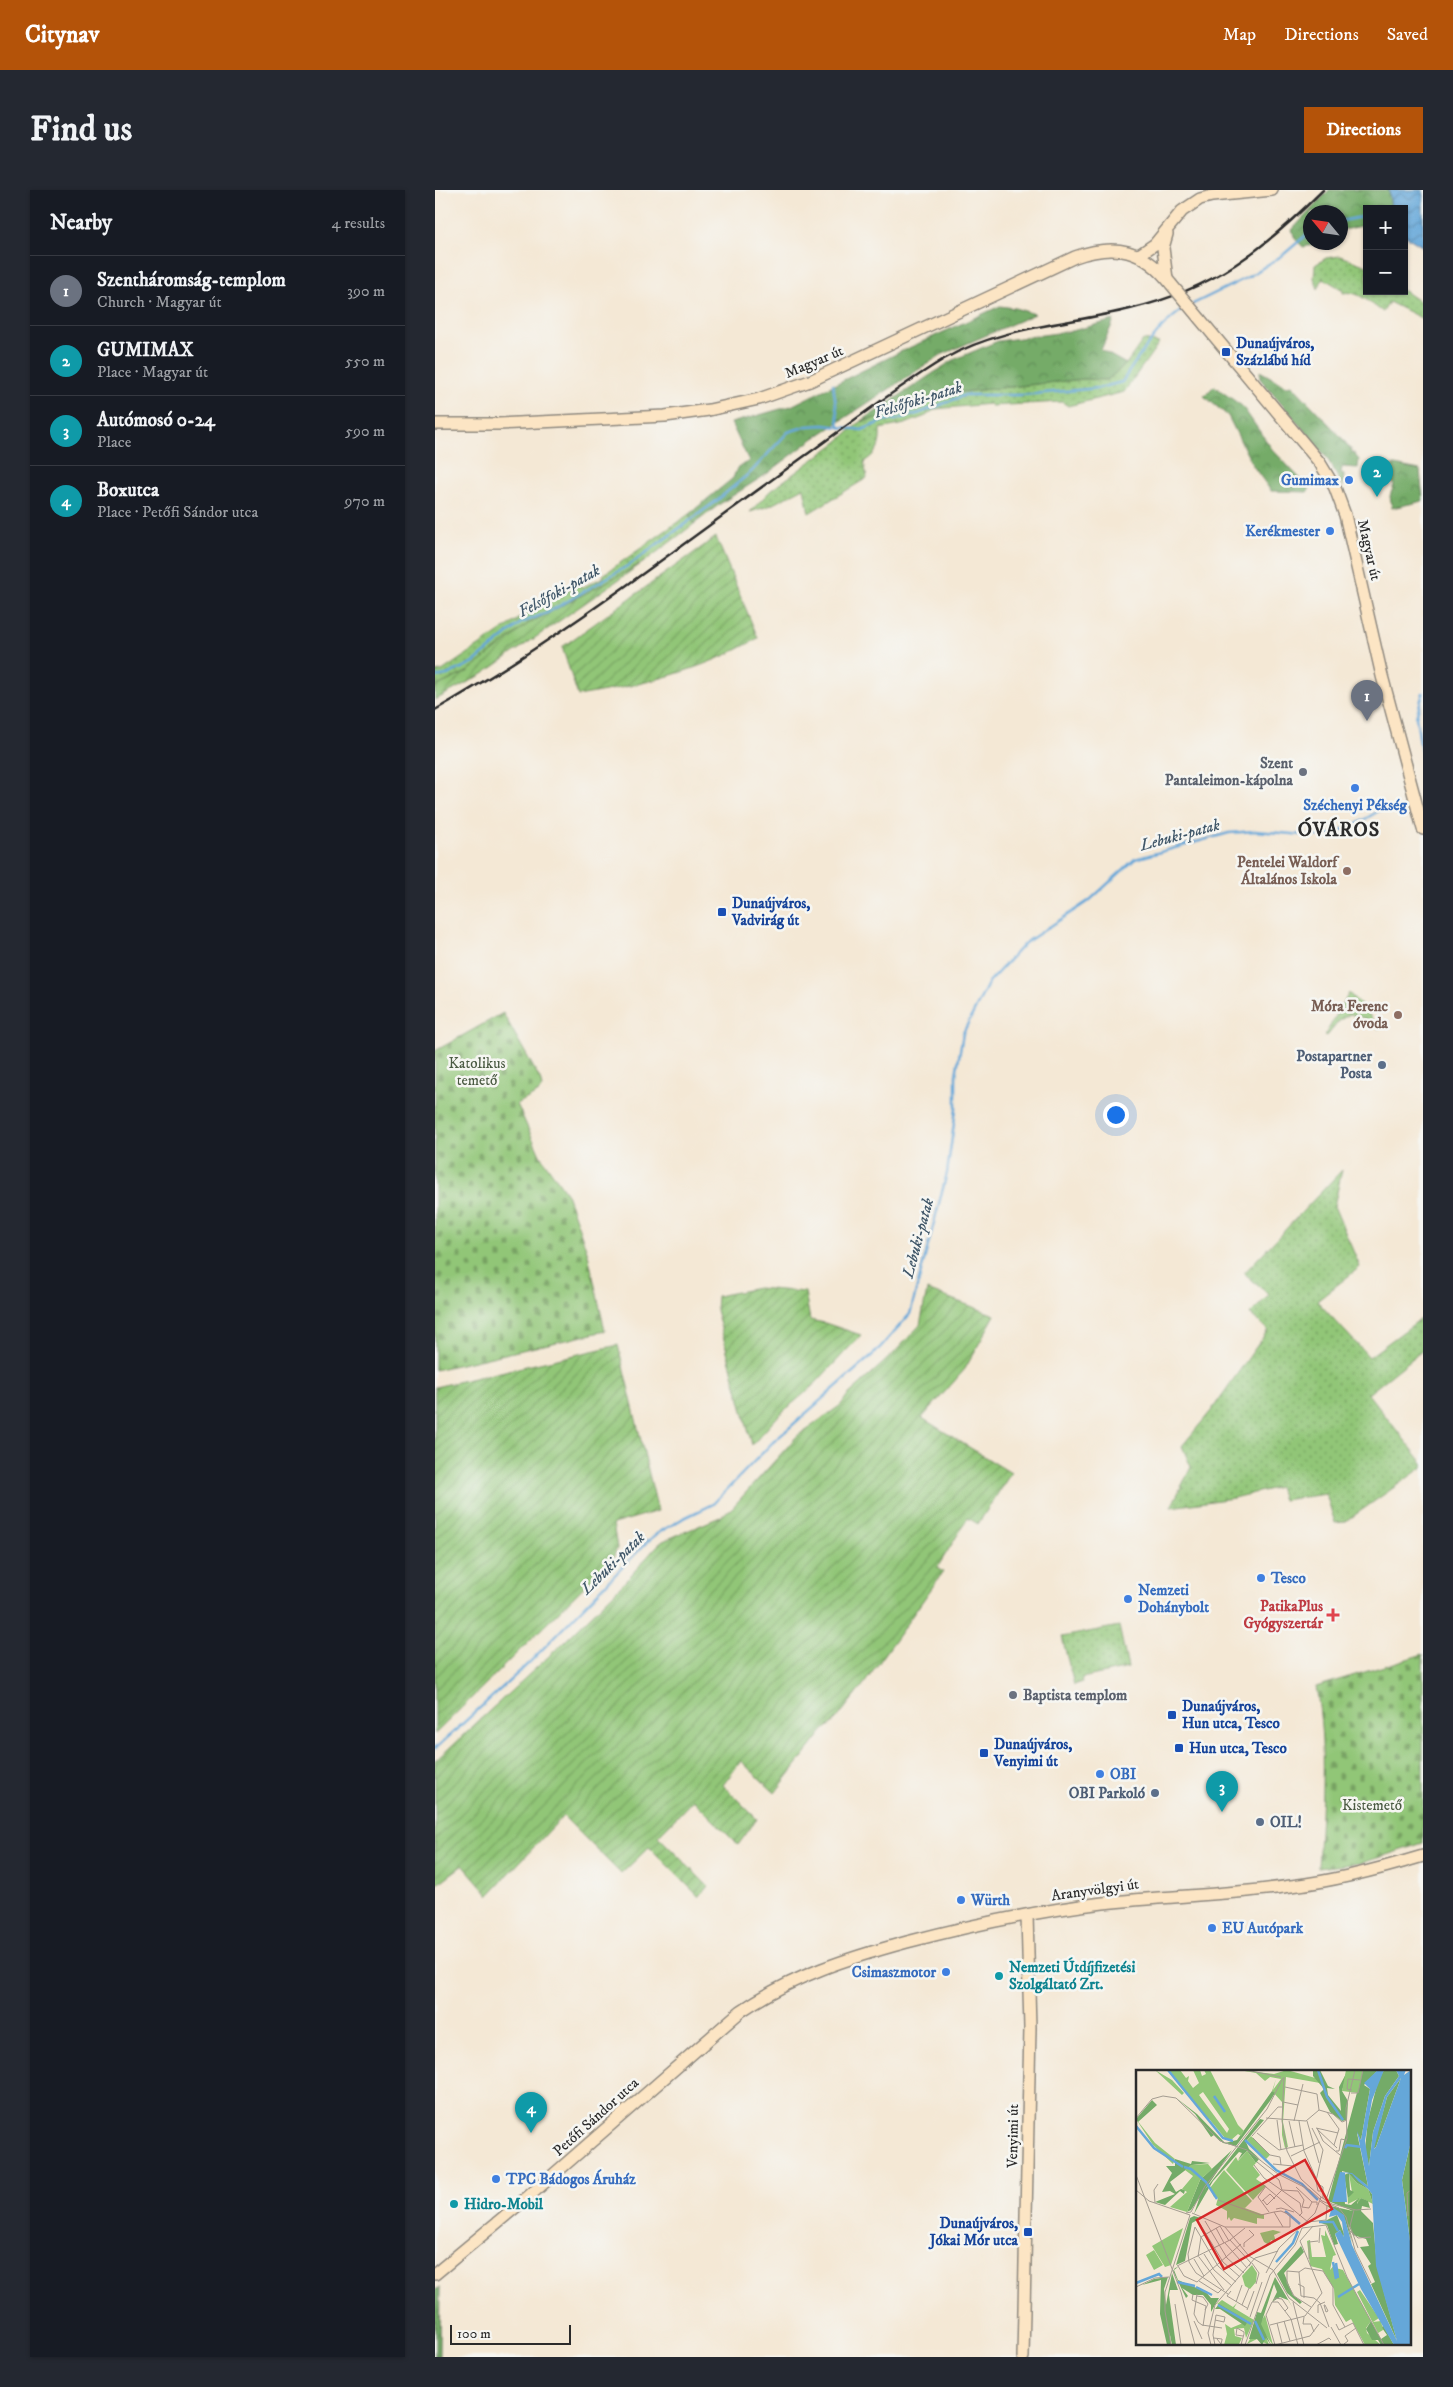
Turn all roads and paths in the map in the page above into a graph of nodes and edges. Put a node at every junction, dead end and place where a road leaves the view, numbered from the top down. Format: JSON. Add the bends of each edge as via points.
{"nodes":[{"id":1,"x":1273,"y":190,"type":"edge"},
{"id":2,"x":1159,"y":246,"type":"junction"},
{"id":3,"x":1139,"y":255,"type":"junction"},
{"id":4,"x":1150,"y":262,"type":"junction"},
{"id":5,"x":1169,"y":282,"type":"junction"},
{"id":6,"x":435,"y":424,"type":"edge"},
{"id":7,"x":1423,"y":829,"type":"edge"},
{"id":8,"x":1423,"y":1856,"type":"edge"},
{"id":9,"x":1027,"y":1915,"type":"junction"},
{"id":10,"x":779,"y":1987,"type":"joint"},
{"id":11,"x":435,"y":2274,"type":"edge"},
{"id":12,"x":1023,"y":2357,"type":"edge"}],
"edges":[{"from":1,"to":2,"type":"street","via":[[1200,199],[1182,211]]},
{"from":2,"to":3,"type":"street"},
{"from":2,"to":4,"type":"street","via":[[1157,259]]},
{"from":2,"to":5,"type":"street"},
{"from":3,"to":4,"type":"street","name":"Magyar út"},
{"from":3,"to":6,"type":"street","name":"Magyar út","via":[[1105,250],[1075,257],[810,381],[759,399],[649,417]]},
{"from":4,"to":5,"type":"street","name":"Magyar út"},
{"from":5,"to":7,"type":"street","name":"Magyar út","bridge":true,"via":[[1320,463],[1335,488],[1345,515],[1382,676]]},
{"from":8,"to":9,"type":"street","name":"Aranyvölgyi út","via":[[1305,1884],[1101,1904]]},
{"from":9,"to":10,"type":"street","name":"Aranyvölgyi út","via":[[881,1949],[825,1967]]},
{"from":9,"to":12,"type":"street","name":"Venyimi út","via":[[1031,2028]]},
{"from":10,"to":11,"type":"street","name":"Petőfi Sándor utca","via":[[741,2010],[712,2034],[529,2196]]}]}
